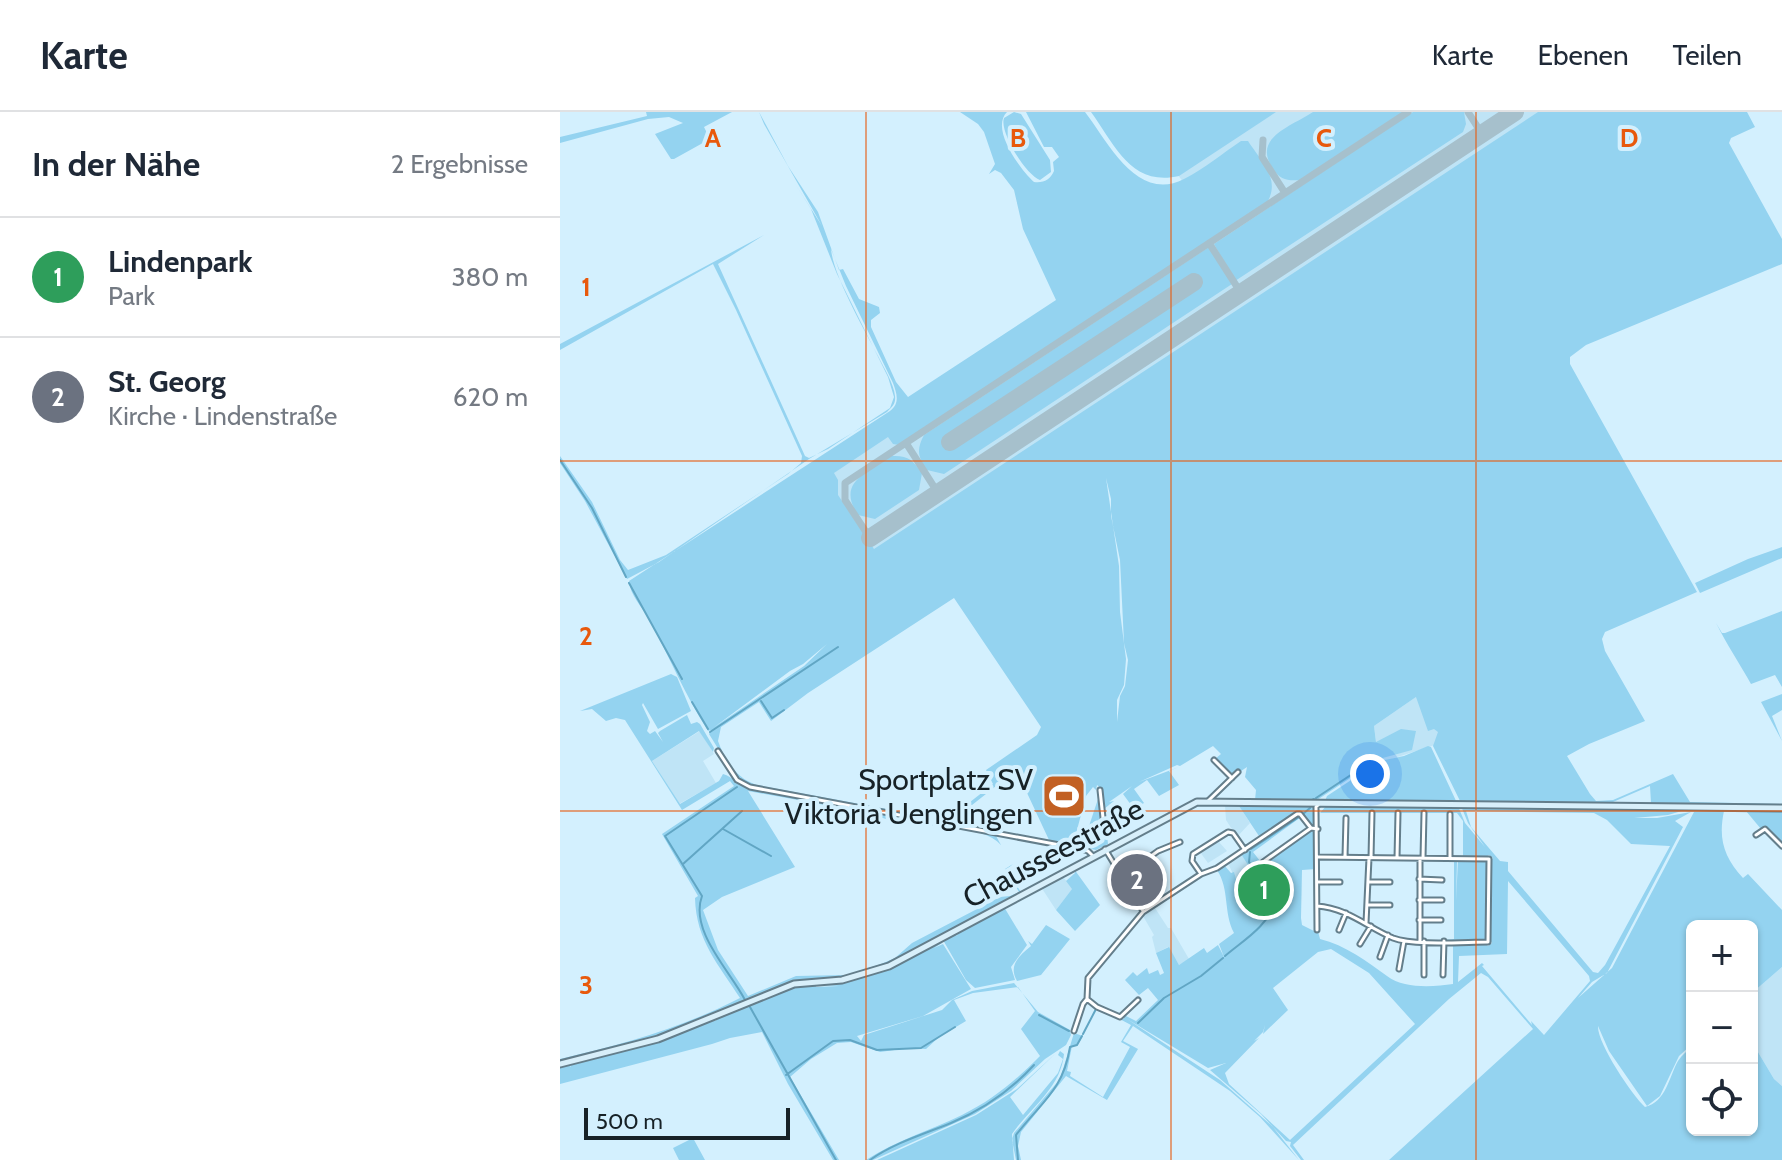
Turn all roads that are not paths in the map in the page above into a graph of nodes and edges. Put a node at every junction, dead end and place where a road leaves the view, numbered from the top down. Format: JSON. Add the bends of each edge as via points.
{"nodes":[{"id":1,"x":718,"y":751,"type":"dead end"},
{"id":2,"x":1214,"y":760,"type":"dead end"},
{"id":3,"x":1238,"y":772,"type":"dead end"},
{"id":4,"x":1232,"y":778,"type":"junction"},
{"id":5,"x":1100,"y":790,"type":"dead end"},
{"id":6,"x":1208,"y":801,"type":"junction"},
{"id":7,"x":1319,"y":803,"type":"junction"},
{"id":8,"x":1782,"y":808,"type":"edge"},
{"id":9,"x":1372,"y":813,"type":"dead end"},
{"id":10,"x":1398,"y":813,"type":"dead end"},
{"id":11,"x":1424,"y":813,"type":"dead end"},
{"id":12,"x":1450,"y":814,"type":"dead end"},
{"id":13,"x":1346,"y":818,"type":"dead end"},
{"id":14,"x":1311,"y":828,"type":"junction"},
{"id":15,"x":1318,"y":829,"type":"junction"},
{"id":16,"x":1756,"y":835,"type":"dead end"},
{"id":17,"x":1180,"y":842,"type":"dead end"},
{"id":18,"x":1782,"y":846,"type":"edge"},
{"id":19,"x":1105,"y":849,"type":"junction"},
{"id":20,"x":1084,"y":850,"type":"junction"},
{"id":21,"x":1245,"y":850,"type":"junction"},
{"id":22,"x":1093,"y":856,"type":"junction"},
{"id":23,"x":1318,"y":857,"type":"junction"},
{"id":24,"x":1345,"y":857,"type":"junction"},
{"id":25,"x":1370,"y":858,"type":"junction"},
{"id":26,"x":1397,"y":858,"type":"junction"},
{"id":27,"x":1422,"y":858,"type":"junction"},
{"id":28,"x":1452,"y":858,"type":"junction"},
{"id":29,"x":1263,"y":862,"type":"dead end"},
{"id":30,"x":1201,"y":874,"type":"junction"},
{"id":31,"x":1122,"y":877,"type":"junction"},
{"id":32,"x":1419,"y":879,"type":"junction"},
{"id":33,"x":1442,"y":880,"type":"dead end"},
{"id":34,"x":1318,"y":882,"type":"junction"},
{"id":35,"x":1340,"y":882,"type":"dead end"},
{"id":36,"x":1368,"y":882,"type":"junction"},
{"id":37,"x":1390,"y":882,"type":"dead end"},
{"id":38,"x":1419,"y":900,"type":"junction"},
{"id":39,"x":1442,"y":900,"type":"dead end"},
{"id":40,"x":1368,"y":905,"type":"junction"},
{"id":41,"x":1390,"y":905,"type":"dead end"},
{"id":42,"x":1317,"y":906,"type":"junction"},
{"id":43,"x":1143,"y":912,"type":"junction"},
{"id":44,"x":1346,"y":913,"type":"junction"},
{"id":45,"x":1419,"y":920,"type":"junction"},
{"id":46,"x":1441,"y":920,"type":"dead end"},
{"id":47,"x":1368,"y":925,"type":"junction"},
{"id":48,"x":1317,"y":930,"type":"dead end"},
{"id":49,"x":1339,"y":930,"type":"dead end"},
{"id":50,"x":1388,"y":935,"type":"junction"},
{"id":51,"x":1404,"y":941,"type":"junction"},
{"id":52,"x":1422,"y":941,"type":"junction"},
{"id":53,"x":1444,"y":941,"type":"junction"},
{"id":54,"x":1360,"y":944,"type":"dead end"},
{"id":55,"x":1380,"y":957,"type":"dead end"},
{"id":56,"x":1399,"y":969,"type":"dead end"},
{"id":57,"x":1424,"y":975,"type":"dead end"},
{"id":58,"x":1443,"y":975,"type":"dead end"},
{"id":59,"x":1087,"y":999,"type":"junction"},
{"id":60,"x":1138,"y":1000,"type":"dead end"},
{"id":61,"x":1074,"y":1031,"type":"dead end"},
{"id":62,"x":560,"y":1064,"type":"edge"}],
"edges":[{"from":1,"to":20,"type":"street","via":[[737,780],[750,787]]},
{"from":2,"to":4,"type":"street"},
{"from":3,"to":4,"type":"street","name":"Chausseestraße"},
{"from":4,"to":6,"type":"street","name":"Chausseestraße"},
{"from":5,"to":20,"type":"street","via":[[1104,827],[1087,838]]},
{"from":6,"to":7,"type":"main road","name":"Chausseestraße"},
{"from":6,"to":19,"type":"main road","name":"Chausseestraße","via":[[1189,805]]},
{"from":7,"to":8,"type":"main road","name":"Chausseestraße"},
{"from":7,"to":15,"type":"street"},
{"from":9,"to":25,"type":"street"},
{"from":10,"to":26,"type":"street"},
{"from":11,"to":27,"type":"street"},
{"from":12,"to":28,"type":"street"},
{"from":13,"to":24,"type":"street"},
{"from":14,"to":15,"type":"street"},
{"from":14,"to":21,"type":"street","via":[[1297,814]]},
{"from":14,"to":29,"type":"street"},
{"from":15,"to":23,"type":"street"},
{"from":16,"to":18,"type":"street","via":[[1765,829]]},
{"from":17,"to":31,"type":"street"},
{"from":19,"to":22,"type":"main road","name":"Chausseestraße"},
{"from":19,"to":31,"type":"street"},
{"from":20,"to":22,"type":"street"},
{"from":21,"to":30,"type":"street"},
{"from":21,"to":30,"type":"street","via":[[1230,831],[1193,854]]},
{"from":22,"to":62,"type":"main road","name":"Chausseestraße","via":[[921,949],[857,977],[794,984],[658,1039]]},
{"from":23,"to":24,"type":"street"},
{"from":23,"to":34,"type":"street"},
{"from":24,"to":25,"type":"street"},
{"from":25,"to":26,"type":"street"},
{"from":25,"to":36,"type":"street"},
{"from":26,"to":27,"type":"street"},
{"from":27,"to":28,"type":"street"},
{"from":27,"to":32,"type":"street"},
{"from":28,"to":53,"type":"street","via":[[1489,859],[1488,942]]},
{"from":30,"to":43,"type":"street"},
{"from":31,"to":43,"type":"street"},
{"from":32,"to":33,"type":"street"},
{"from":32,"to":38,"type":"street"},
{"from":34,"to":35,"type":"street"},
{"from":34,"to":42,"type":"street"},
{"from":36,"to":37,"type":"street"},
{"from":36,"to":40,"type":"street"},
{"from":38,"to":39,"type":"street"},
{"from":38,"to":45,"type":"street"},
{"from":40,"to":41,"type":"street"},
{"from":40,"to":47,"type":"street"},
{"from":42,"to":44,"type":"street"},
{"from":42,"to":48,"type":"street"},
{"from":43,"to":59,"type":"street","via":[[1088,978]]},
{"from":44,"to":47,"type":"street"},
{"from":44,"to":49,"type":"street"},
{"from":45,"to":46,"type":"street"},
{"from":45,"to":52,"type":"street"},
{"from":47,"to":50,"type":"street"},
{"from":47,"to":54,"type":"street"},
{"from":50,"to":51,"type":"street"},
{"from":50,"to":55,"type":"street"},
{"from":51,"to":52,"type":"street"},
{"from":51,"to":56,"type":"street"},
{"from":52,"to":53,"type":"street"},
{"from":52,"to":57,"type":"street"},
{"from":53,"to":58,"type":"street"},
{"from":59,"to":60,"type":"street","via":[[1118,1017]]},
{"from":59,"to":61,"type":"street"}]}
